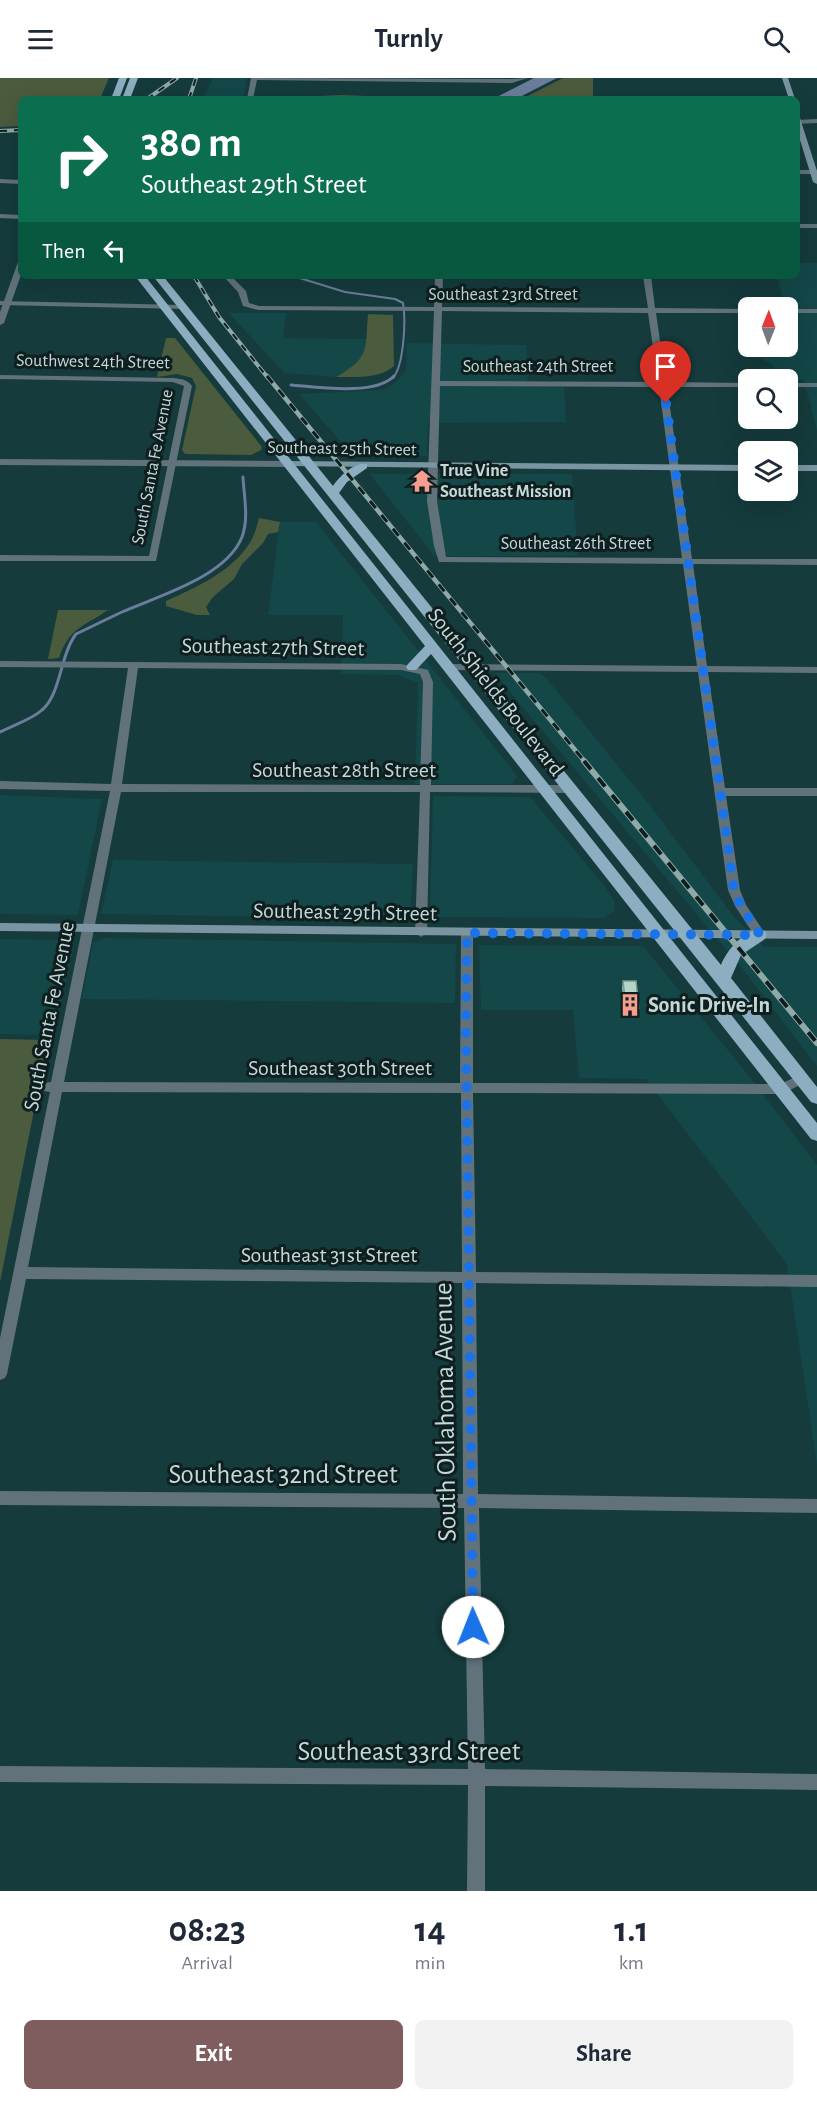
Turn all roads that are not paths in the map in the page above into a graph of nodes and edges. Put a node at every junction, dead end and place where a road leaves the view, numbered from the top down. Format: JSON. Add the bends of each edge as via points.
{"nodes":[{"id":1,"x":123,"y":78,"type":"edge"},
{"id":2,"x":134,"y":78,"type":"edge"},
{"id":3,"x":254,"y":78,"type":"edge"},
{"id":4,"x":525,"y":78,"type":"edge"},
{"id":5,"x":785,"y":78,"type":"edge"},
{"id":6,"x":116,"y":96,"type":"edge"},
{"id":7,"x":127,"y":96,"type":"edge"},
{"id":8,"x":251,"y":96,"type":"edge"},
{"id":9,"x":791,"y":96,"type":"edge"},
{"id":10,"x":800,"y":119,"type":"edge"},
{"id":11,"x":817,"y":122,"type":"edge"},
{"id":12,"x":800,"y":128,"type":"edge"},
{"id":13,"x":815,"y":172,"type":"edge"},
{"id":14,"x":0,"y":182,"type":"edge"},
{"id":15,"x":18,"y":182,"type":"edge"},
{"id":16,"x":817,"y":182,"type":"edge"},
{"id":17,"x":0,"y":216,"type":"edge"},
{"id":18,"x":18,"y":217,"type":"edge"},
{"id":19,"x":800,"y":226,"type":"edge"},
{"id":20,"x":817,"y":226,"type":"edge"},
{"id":21,"x":18,"y":270,"type":"edge"},
{"id":22,"x":142,"y":279,"type":"edge"},
{"id":23,"x":160,"y":279,"type":"edge"},
{"id":24,"x":230,"y":279,"type":"edge"},
{"id":25,"x":439,"y":279,"type":"edge"},
{"id":26,"x":648,"y":279,"type":"edge"},
{"id":27,"x":3,"y":303,"type":"edge"},
{"id":28,"x":164,"y":307,"type":"junction"},
{"id":29,"x":183,"y":307,"type":"junction"},
{"id":30,"x":438,"y":309,"type":"junction"},
{"id":31,"x":653,"y":310,"type":"junction"},
{"id":32,"x":738,"y":311,"type":"edge"},
{"id":33,"x":798,"y":311,"type":"edge"},
{"id":34,"x":817,"y":311,"type":"edge"},
{"id":35,"x":0,"y":323,"type":"edge"},
{"id":36,"x":0,"y":377,"type":"edge"},
{"id":37,"x":184,"y":382,"type":"joint"},
{"id":38,"x":435,"y":383,"type":"junction"},
{"id":39,"x":663,"y":384,"type":"junction"},
{"id":40,"x":738,"y":385,"type":"edge"},
{"id":41,"x":798,"y":385,"type":"edge"},
{"id":42,"x":817,"y":385,"type":"edge"},
{"id":43,"x":0,"y":462,"type":"edge"},
{"id":44,"x":172,"y":463,"type":"junction"},
{"id":45,"x":288,"y":464,"type":"junction"},
{"id":46,"x":309,"y":466,"type":"junction"},
{"id":47,"x":363,"y":466,"type":"junction"},
{"id":48,"x":433,"y":466,"type":"junction"},
{"id":49,"x":675,"y":467,"type":"junction"},
{"id":50,"x":738,"y":468,"type":"edge"},
{"id":51,"x":798,"y":468,"type":"edge"},
{"id":52,"x":817,"y":468,"type":"edge"},
{"id":53,"x":333,"y":494,"type":"junction"},
{"id":54,"x":380,"y":552,"type":"junction"},
{"id":55,"x":361,"y":557,"type":"junction"},
{"id":56,"x":0,"y":558,"type":"edge"},
{"id":57,"x":688,"y":561,"type":"junction"},
{"id":58,"x":817,"y":562,"type":"edge"},
{"id":59,"x":432,"y":645,"type":"junction"},
{"id":60,"x":0,"y":664,"type":"edge"},
{"id":61,"x":133,"y":665,"type":"junction"},
{"id":62,"x":449,"y":667,"type":"junction"},
{"id":63,"x":472,"y":667,"type":"junction"},
{"id":64,"x":412,"y":668,"type":"junction"},
{"id":65,"x":703,"y":669,"type":"junction"},
{"id":66,"x":817,"y":670,"type":"edge"},
{"id":67,"x":0,"y":785,"type":"edge"},
{"id":68,"x":116,"y":788,"type":"junction"},
{"id":69,"x":571,"y":789,"type":"junction"},
{"id":70,"x":424,"y":790,"type":"junction"},
{"id":71,"x":545,"y":790,"type":"junction"},
{"id":72,"x":721,"y":792,"type":"junction"},
{"id":73,"x":817,"y":792,"type":"edge"},
{"id":74,"x":0,"y":927,"type":"edge"},
{"id":75,"x":88,"y":928,"type":"junction"},
{"id":76,"x":422,"y":933,"type":"junction"},
{"id":77,"x":467,"y":933,"type":"junction"},
{"id":78,"x":661,"y":934,"type":"junction"},
{"id":79,"x":688,"y":935,"type":"junction"},
{"id":80,"x":760,"y":935,"type":"junction"},
{"id":81,"x":817,"y":935,"type":"edge"},
{"id":82,"x":723,"y":979,"type":"junction"},
{"id":83,"x":802,"y":1079,"type":"junction"},
{"id":84,"x":41,"y":1087,"type":"dead end"},
{"id":85,"x":56,"y":1087,"type":"junction"},
{"id":86,"x":782,"y":1089,"type":"junction"},
{"id":87,"x":466,"y":1090,"type":"junction"},
{"id":88,"x":817,"y":1098,"type":"edge"},
{"id":89,"x":817,"y":1135,"type":"edge"},
{"id":90,"x":21,"y":1273,"type":"junction"},
{"id":91,"x":469,"y":1277,"type":"junction"},
{"id":92,"x":817,"y":1281,"type":"edge"},
{"id":93,"x":0,"y":1374,"type":"edge"},
{"id":94,"x":0,"y":1498,"type":"edge"},
{"id":95,"x":471,"y":1501,"type":"junction"},
{"id":96,"x":817,"y":1506,"type":"edge"},
{"id":97,"x":0,"y":1774,"type":"edge"},
{"id":98,"x":477,"y":1776,"type":"junction"},
{"id":99,"x":817,"y":1782,"type":"edge"},
{"id":100,"x":476,"y":1891,"type":"edge"}],
"edges":[{"from":1,"to":6,"type":"main road"},
{"from":2,"to":7,"type":"main road"},
{"from":3,"to":4,"type":"street"},
{"from":3,"to":8,"type":"street"},
{"from":5,"to":9,"type":"main road"},
{"from":10,"to":11,"type":"street"},
{"from":12,"to":13,"type":"main road"},
{"from":13,"to":16,"type":"main road"},
{"from":14,"to":15,"type":"street"},
{"from":17,"to":18,"type":"street"},
{"from":19,"to":20,"type":"street"},
{"from":21,"to":27,"type":"street"},
{"from":22,"to":28,"type":"main road","name":"South Shields Boulevard"},
{"from":23,"to":29,"type":"main road","name":"South Shields Boulevard"},
{"from":24,"to":30,"type":"street","name":"Southeast 23rd Street","via":[[242,291],[246,304],[258,308]]},
{"from":25,"to":30,"type":"street"},
{"from":26,"to":31,"type":"street"},
{"from":27,"to":28,"type":"street"},
{"from":27,"to":35,"type":"street"},
{"from":28,"to":29,"type":"street"},
{"from":28,"to":45,"type":"main road","name":"South Shields Boulevard"},
{"from":29,"to":46,"type":"main road","name":"South Shields Boulevard"},
{"from":30,"to":31,"type":"street","name":"Southeast 23rd Street"},
{"from":30,"to":38,"type":"street"},
{"from":31,"to":32,"type":"street","name":"Southeast 23rd Street"},
{"from":31,"to":39,"type":"street"},
{"from":33,"to":34,"type":"street"},
{"from":36,"to":37,"type":"street","name":"Southwest 24th Street"},
{"from":37,"to":44,"type":"street","name":"South Santa Fe Avenue","via":[[188,386],[187,396]]},
{"from":38,"to":39,"type":"street","name":"Southeast 24th Street"},
{"from":38,"to":48,"type":"street"},
{"from":39,"to":40,"type":"street","name":"Southeast 24th Street"},
{"from":39,"to":49,"type":"street"},
{"from":41,"to":42,"type":"street"},
{"from":43,"to":44,"type":"street","name":"Southeast 25th Street"},
{"from":44,"to":45,"type":"street","name":"Southeast 25th Street"},
{"from":44,"to":56,"type":"street","name":"South Santa Fe Avenue","via":[[153,559]]},
{"from":45,"to":46,"type":"main road","name":"Southeast 25th Street"},
{"from":45,"to":55,"type":"main road","name":"South Shields Boulevard"},
{"from":46,"to":47,"type":"main road","name":"Southeast 25th Street"},
{"from":46,"to":53,"type":"main road","name":"South Shields Boulevard"},
{"from":47,"to":48,"type":"main road","name":"Southeast 25th Street"},
{"from":47,"to":53,"type":"main road"},
{"from":48,"to":49,"type":"main road","name":"Southeast 25th Street"},
{"from":48,"to":57,"type":"street","name":"Southeast 26th Street","via":[[432,501],[442,560]]},
{"from":49,"to":50,"type":"main road","name":"Southeast 25th Street"},
{"from":49,"to":57,"type":"street"},
{"from":51,"to":52,"type":"main road"},
{"from":53,"to":54,"type":"main road","name":"South Shields Boulevard"},
{"from":54,"to":55,"type":"main road"},
{"from":54,"to":63,"type":"main road","name":"South Shields Boulevard"},
{"from":55,"to":59,"type":"main road","name":"South Shields Boulevard"},
{"from":57,"to":58,"type":"street","name":"Southeast 26th Street"},
{"from":57,"to":65,"type":"street"},
{"from":59,"to":62,"type":"main road","name":"South Shields Boulevard"},
{"from":59,"to":64,"type":"main road"},
{"from":60,"to":61,"type":"street","name":"Southeast 27th Street"},
{"from":61,"to":64,"type":"street","name":"Southeast 27th Street"},
{"from":61,"to":68,"type":"street","name":"South Santa Fe Avenue"},
{"from":62,"to":63,"type":"street"},
{"from":62,"to":71,"type":"main road","name":"South Shields Boulevard"},
{"from":63,"to":65,"type":"street"},
{"from":63,"to":69,"type":"main road","name":"South Shields Boulevard"},
{"from":64,"to":70,"type":"street","via":[[424,672],[428,679]]},
{"from":65,"to":66,"type":"street"},
{"from":65,"to":72,"type":"street"},
{"from":67,"to":68,"type":"street","name":"Southeast 28th Street"},
{"from":68,"to":70,"type":"street","name":"Southeast 28th Street"},
{"from":68,"to":75,"type":"street","name":"South Santa Fe Avenue"},
{"from":69,"to":71,"type":"street","name":"Southeast 28th Street"},
{"from":69,"to":79,"type":"main road","name":"South Shields Boulevard"},
{"from":70,"to":71,"type":"street","name":"Southeast 28th Street"},
{"from":70,"to":76,"type":"street"},
{"from":71,"to":78,"type":"main road","name":"South Shields Boulevard"},
{"from":72,"to":73,"type":"street"},
{"from":72,"to":80,"type":"street","via":[[734,890]]},
{"from":74,"to":75,"type":"main road","name":"Southeast 29th Street"},
{"from":75,"to":76,"type":"main road","name":"Southeast 29th Street"},
{"from":75,"to":85,"type":"street","name":"South Santa Fe Avenue"},
{"from":76,"to":77,"type":"main road","name":"Southeast 29th Street"},
{"from":77,"to":78,"type":"main road","name":"Southeast 29th Street"},
{"from":77,"to":87,"type":"street","name":"South Oklahoma Avenue"},
{"from":78,"to":79,"type":"main road","name":"Southeast 29th Street"},
{"from":78,"to":86,"type":"main road","name":"South Shields Boulevard"},
{"from":79,"to":80,"type":"main road","name":"Southeast 29th Street"},
{"from":79,"to":82,"type":"main road","name":"South Shields Boulevard"},
{"from":80,"to":81,"type":"main road","name":"Southeast 29th Street"},
{"from":80,"to":82,"type":"main road","via":[[736,948]]},
{"from":82,"to":83,"type":"main road","name":"South Shields Boulevard"},
{"from":83,"to":86,"type":"street","name":"Southeast 30th Street"},
{"from":83,"to":88,"type":"main road","name":"South Shields Boulevard"},
{"from":84,"to":85,"type":"street","name":"Southeast 30th Street"},
{"from":85,"to":87,"type":"street","name":"Southeast 30th Street"},
{"from":85,"to":90,"type":"street","name":"South Santa Fe Avenue"},
{"from":86,"to":87,"type":"street","name":"Southeast 30th Street"},
{"from":86,"to":89,"type":"main road","name":"South Shields Boulevard"},
{"from":87,"to":91,"type":"street","name":"South Oklahoma Avenue"},
{"from":90,"to":91,"type":"street","name":"Southeast 31st Street"},
{"from":90,"to":93,"type":"street","name":"South Santa Fe Avenue"},
{"from":91,"to":92,"type":"street","name":"Southeast 31st Street"},
{"from":91,"to":95,"type":"street","name":"South Oklahoma Avenue"},
{"from":94,"to":95,"type":"street","name":"Southeast 32nd Street"},
{"from":95,"to":96,"type":"street","name":"Southeast 32nd Street"},
{"from":95,"to":98,"type":"street","name":"South Oklahoma Avenue"},
{"from":97,"to":98,"type":"street","name":"Southeast 33rd Street"},
{"from":98,"to":99,"type":"street","name":"Southeast 33rd Street"},
{"from":98,"to":100,"type":"street","name":"South Oklahoma Avenue"}]}
